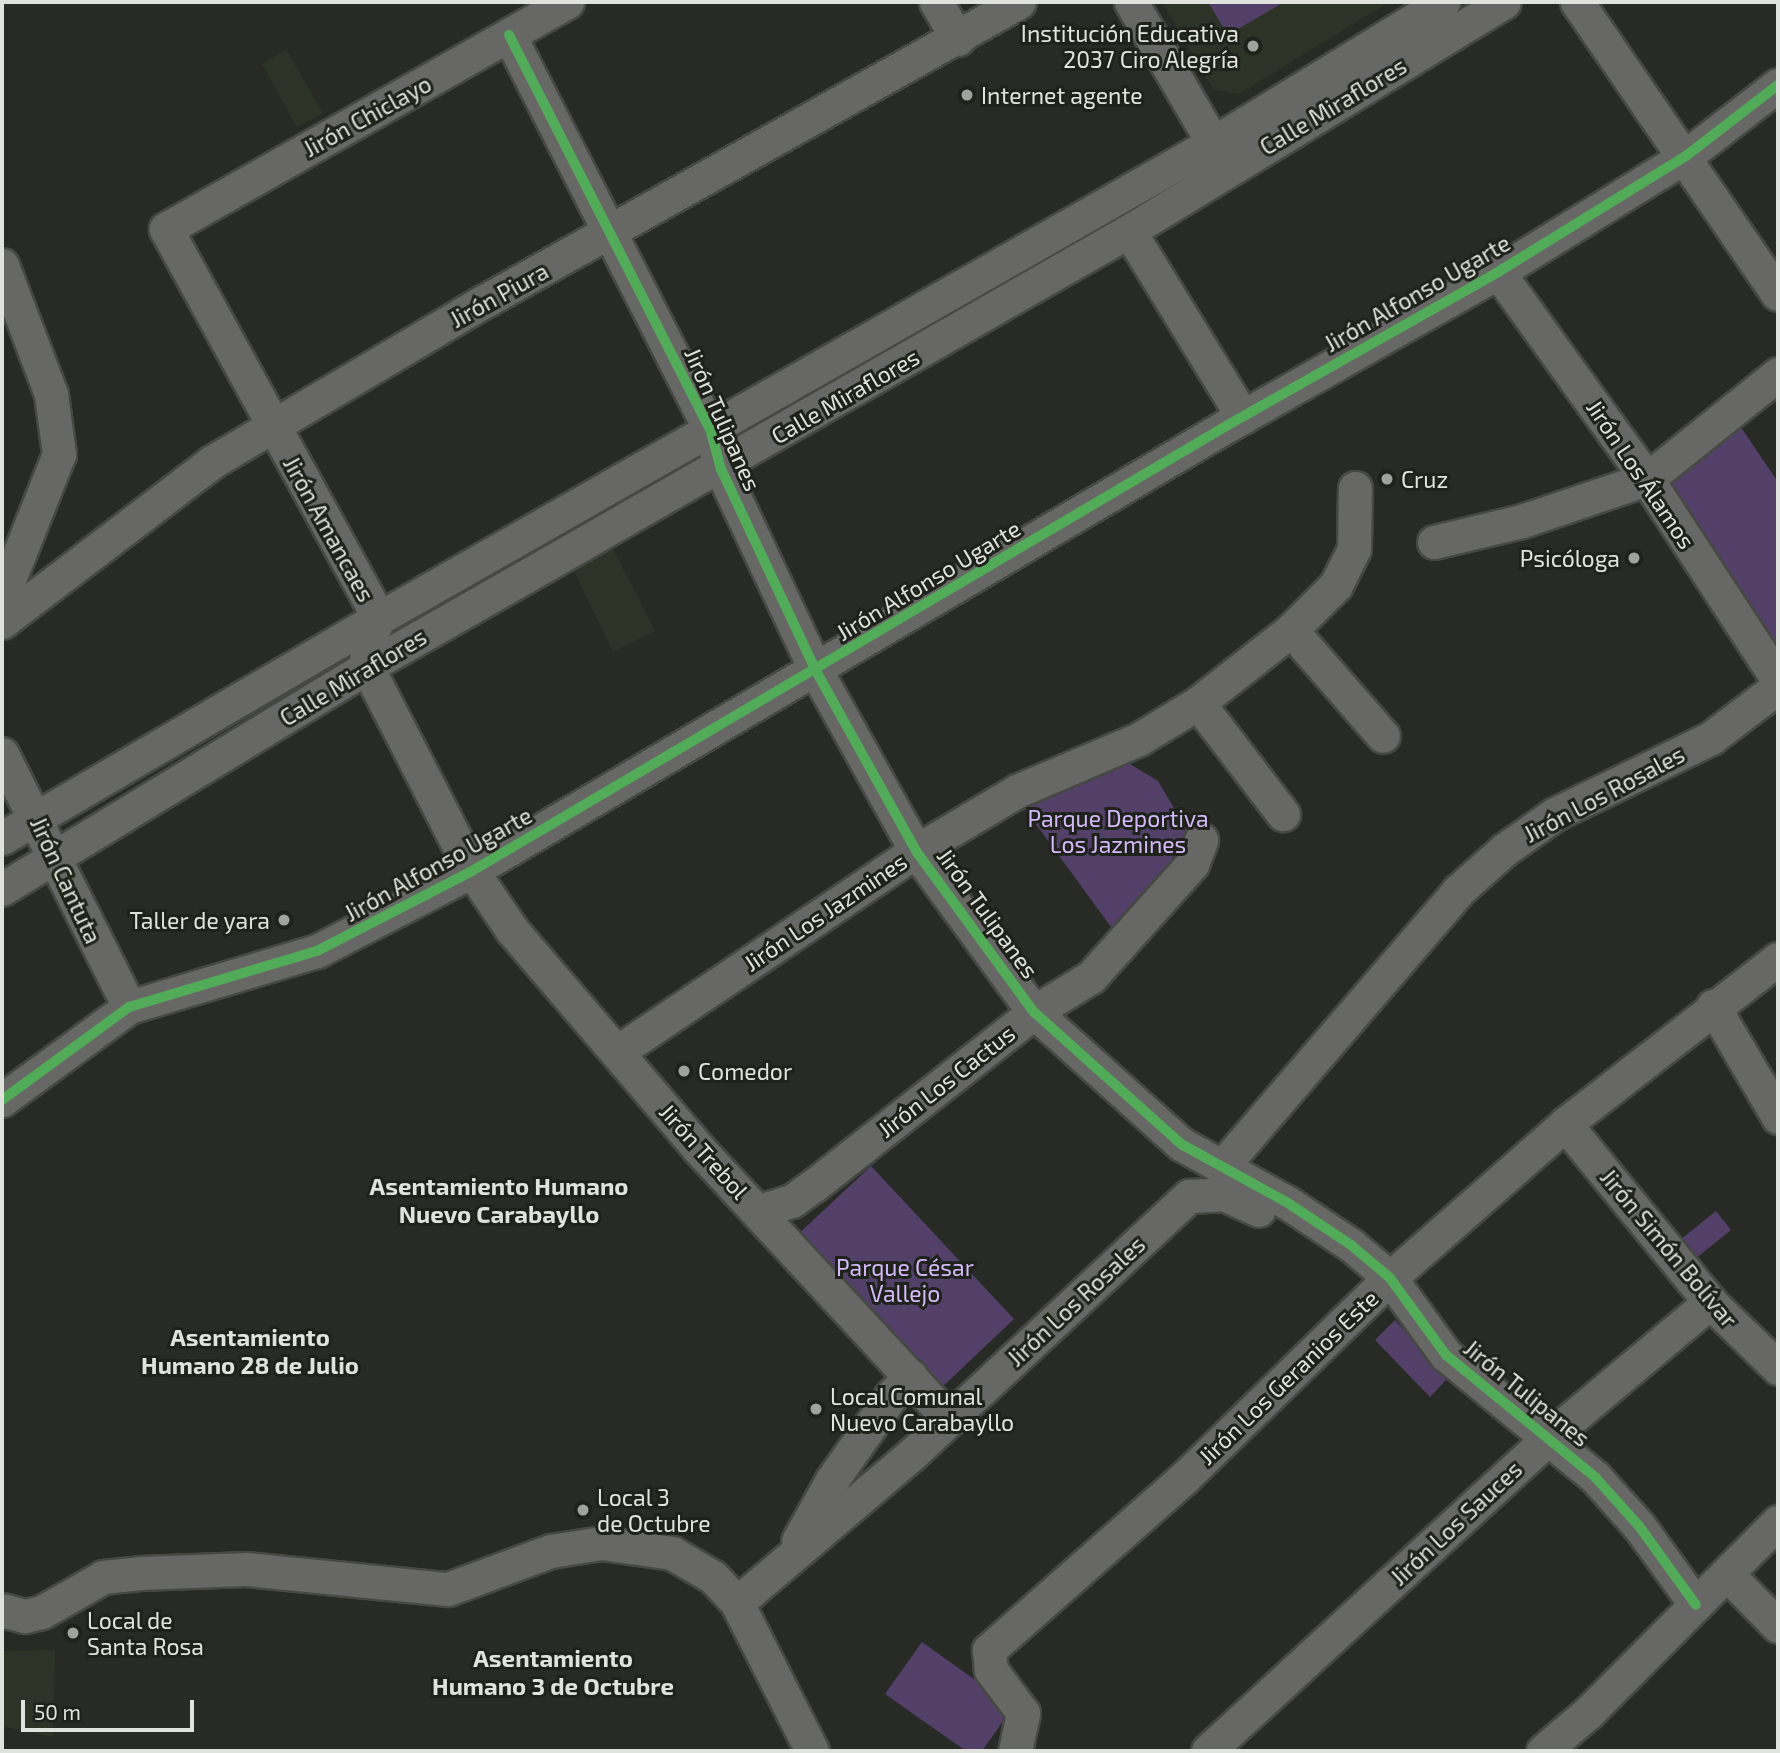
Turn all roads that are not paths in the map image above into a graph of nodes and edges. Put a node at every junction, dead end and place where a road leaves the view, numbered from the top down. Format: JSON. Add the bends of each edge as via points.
{"nodes":[{"id":1,"x":567,"y":2,"type":"edge"},
{"id":2,"x":936,"y":2,"type":"edge"},
{"id":3,"x":1018,"y":2,"type":"edge"},
{"id":4,"x":1131,"y":2,"type":"edge"},
{"id":5,"x":1443,"y":2,"type":"edge"},
{"id":6,"x":1504,"y":2,"type":"edge"},
{"id":7,"x":1577,"y":2,"type":"edge"},
{"id":8,"x":509,"y":35,"type":"junction"},
{"id":9,"x":958,"y":39,"type":"junction"},
{"id":10,"x":1778,"y":85,"type":"edge"},
{"id":11,"x":1213,"y":143,"type":"junction"},
{"id":12,"x":1686,"y":156,"type":"junction"},
{"id":13,"x":166,"y":229,"type":"joint"},
{"id":14,"x":1129,"y":231,"type":"junction"},
{"id":15,"x":612,"y":233,"type":"junction"},
{"id":16,"x":2,"y":265,"type":"edge"},
{"id":17,"x":1498,"y":272,"type":"junction"},
{"id":18,"x":1778,"y":294,"type":"edge"},
{"id":19,"x":1778,"y":374,"type":"edge"},
{"id":20,"x":1243,"y":417,"type":"junction"},
{"id":21,"x":272,"y":428,"type":"junction"},
{"id":22,"x":710,"y":432,"type":"junction"},
{"id":23,"x":720,"y":469,"type":"junction"},
{"id":24,"x":1647,"y":479,"type":"junction"},
{"id":25,"x":1355,"y":488,"type":"dead end"},
{"id":26,"x":1434,"y":542,"type":"dead end"},
{"id":27,"x":2,"y":597,"type":"edge"},
{"id":28,"x":379,"y":618,"type":"junction"},
{"id":29,"x":2,"y":622,"type":"edge"},
{"id":30,"x":1290,"y":630,"type":"junction"},
{"id":31,"x":367,"y":667,"type":"junction"},
{"id":32,"x":817,"y":671,"type":"junction"},
{"id":33,"x":1776,"y":691,"type":"edge"},
{"id":34,"x":1198,"y":704,"type":"junction"},
{"id":35,"x":1383,"y":736,"type":"dead end"},
{"id":36,"x":2,"y":754,"type":"edge"},
{"id":37,"x":1283,"y":814,"type":"dead end"},
{"id":38,"x":37,"y":817,"type":"junction"},
{"id":39,"x":2,"y":838,"type":"edge"},
{"id":40,"x":1201,"y":840,"type":"dead end"},
{"id":41,"x":916,"y":851,"type":"junction"},
{"id":42,"x":53,"y":859,"type":"junction"},
{"id":43,"x":472,"y":871,"type":"junction"},
{"id":44,"x":2,"y":889,"type":"edge"},
{"id":45,"x":1778,"y":959,"type":"edge"},
{"id":46,"x":1713,"y":1006,"type":"junction"},
{"id":47,"x":129,"y":1007,"type":"junction"},
{"id":48,"x":1034,"y":1012,"type":"junction"},
{"id":49,"x":617,"y":1052,"type":"junction"},
{"id":50,"x":2,"y":1100,"type":"edge"},
{"id":51,"x":1778,"y":1117,"type":"edge"},
{"id":52,"x":1565,"y":1124,"type":"junction"},
{"id":53,"x":1221,"y":1168,"type":"junction"},
{"id":54,"x":759,"y":1211,"type":"junction"},
{"id":55,"x":1351,"y":1245,"type":"junction"},
{"id":56,"x":1390,"y":1278,"type":"junction"},
{"id":57,"x":1710,"y":1301,"type":"junction"},
{"id":58,"x":1778,"y":1368,"type":"edge"},
{"id":59,"x":910,"y":1376,"type":"junction"},
{"id":60,"x":949,"y":1419,"type":"junction"},
{"id":61,"x":1548,"y":1438,"type":"junction"},
{"id":62,"x":1778,"y":1522,"type":"edge"},
{"id":63,"x":790,"y":1559,"type":"junction"},
{"id":64,"x":1727,"y":1574,"type":"junction"},
{"id":65,"x":737,"y":1603,"type":"junction"},
{"id":66,"x":1696,"y":1605,"type":"junction"},
{"id":67,"x":5,"y":1612,"type":"edge"},
{"id":68,"x":1778,"y":1626,"type":"edge"},
{"id":69,"x":812,"y":1751,"type":"edge"},
{"id":70,"x":1015,"y":1751,"type":"edge"},
{"id":71,"x":1208,"y":1751,"type":"edge"},
{"id":72,"x":1543,"y":1751,"type":"edge"}],
"edges":[{"from":1,"to":8,"type":"street","name":"Jirón Chiclayo"},
{"from":2,"to":9,"type":"street"},
{"from":3,"to":9,"type":"street","name":"Jirón Piura"},
{"from":4,"to":11,"type":"street"},
{"from":5,"to":11,"type":"street","name":"Calle Miraflores"},
{"from":6,"to":14,"type":"street","name":"Calle Miraflores"},
{"from":7,"to":12,"type":"street"},
{"from":8,"to":13,"type":"street","name":"Jirón Chiclayo"},
{"from":8,"to":15,"type":"street","name":"Jirón Tulipanes"},
{"from":9,"to":15,"type":"street","name":"Jirón Piura"},
{"from":10,"to":12,"type":"street","name":"Jirón Alfonso Ugarte"},
{"from":11,"to":22,"type":"street","name":"Calle Miraflores"},
{"from":12,"to":17,"type":"street","name":"Jirón Alfonso Ugarte"},
{"from":12,"to":18,"type":"street"},
{"from":13,"to":21,"type":"street","name":"Jirón Amancaes"},
{"from":14,"to":20,"type":"street"},
{"from":14,"to":23,"type":"street","name":"Calle Miraflores"},
{"from":15,"to":21,"type":"street","name":"Jirón Piura","via":[[483,302]]},
{"from":15,"to":22,"type":"street","name":"Jirón Tulipanes"},
{"from":16,"to":27,"type":"street","via":[[51,394],[59,454]]},
{"from":17,"to":20,"type":"street","name":"Jirón Alfonso Ugarte"},
{"from":17,"to":24,"type":"street","name":"Jirón Los Álamos"},
{"from":19,"to":24,"type":"street"},
{"from":20,"to":32,"type":"street","name":"Jirón Alfonso Ugarte"},
{"from":21,"to":28,"type":"street","name":"Jirón Amancaes"},
{"from":21,"to":29,"type":"street","name":"Jirón Piura","via":[[212,462]]},
{"from":22,"to":23,"type":"street","name":"Jirón Tulipanes"},
{"from":22,"to":28,"type":"street","name":"Calle Miraflores"},
{"from":23,"to":31,"type":"street","name":"Calle Miraflores"},
{"from":23,"to":32,"type":"street","name":"Jirón Tulipanes"},
{"from":24,"to":26,"type":"street","via":[[1522,521]]},
{"from":24,"to":33,"type":"street","name":"Jirón Los Álamos"},
{"from":25,"to":30,"type":"street","name":"Jirón Los Jazmines","via":[[1350,561],[1336,585]]},
{"from":28,"to":31,"type":"street","name":"Jirón Amancaes","via":[[366,643]]},
{"from":28,"to":38,"type":"street","name":"Calle Miraflores"},
{"from":30,"to":34,"type":"street","name":"Jirón Los Jazmines"},
{"from":30,"to":35,"type":"street"},
{"from":31,"to":42,"type":"street","name":"Calle Miraflores"},
{"from":31,"to":43,"type":"street"},
{"from":32,"to":41,"type":"street","name":"Jirón Tulipanes"},
{"from":32,"to":43,"type":"street","name":"Jirón Alfonso Ugarte"},
{"from":33,"to":53,"type":"street","name":"Jirón Los Rosales","via":[[1711,737],[1555,814],[1504,850],[1458,891]]},
{"from":34,"to":37,"type":"street"},
{"from":34,"to":41,"type":"street","name":"Jirón Los Jazmines","via":[[1139,739],[1017,791]]},
{"from":36,"to":38,"type":"street","name":"Jirón Cantuta"},
{"from":38,"to":39,"type":"street","name":"Calle Miraflores"},
{"from":38,"to":42,"type":"street","name":"Jirón Cantuta"},
{"from":40,"to":48,"type":"street","name":"Jirón Los Cactus","via":[[1192,864],[1091,977]]},
{"from":41,"to":48,"type":"street","name":"Jirón Tulipanes"},
{"from":41,"to":49,"type":"street","name":"Jirón Los Jazmines"},
{"from":42,"to":44,"type":"street","name":"Calle Miraflores"},
{"from":42,"to":47,"type":"street","name":"Jirón Cantuta"},
{"from":43,"to":47,"type":"street","name":"Jirón Alfonso Ugarte","via":[[317,951]]},
{"from":43,"to":49,"type":"street","name":"Jirón Trebol","via":[[512,930]]},
{"from":45,"to":46,"type":"street","name":"Jirón Los Geranios Este"},
{"from":46,"to":51,"type":"street"},
{"from":46,"to":52,"type":"street","name":"Jirón Los Geranios Este"},
{"from":47,"to":50,"type":"street","name":"Jirón Alfonso Ugarte"},
{"from":48,"to":53,"type":"street","name":"Jirón Tulipanes","via":[[1181,1144]]},
{"from":48,"to":54,"type":"street","name":"Jirón Los Cactus","via":[[813,1186],[792,1201]]},
{"from":49,"to":54,"type":"street","name":"Jirón Trebol"},
{"from":52,"to":56,"type":"street","name":"Jirón Los Geranios Este"},
{"from":52,"to":57,"type":"street","name":"Jirón Simón Bolívar"},
{"from":53,"to":55,"type":"street","name":"Jirón Tulipanes","via":[[1288,1203]]},
{"from":54,"to":59,"type":"street","name":"Jirón Trebol"},
{"from":55,"to":56,"type":"street","name":"Jirón Tulipanes"},
{"from":55,"to":60,"type":"street","name":"Jirón Los Rosales","via":[[1308,1237],[1224,1194],[1189,1196]]},
{"from":56,"to":61,"type":"street","name":"Jirón Tulipanes","via":[[1447,1355]]},
{"from":56,"to":70,"type":"street","name":"Jirón Los Geranios Este","via":[[1184,1478],[989,1650],[991,1670],[1023,1713]]},
{"from":57,"to":58,"type":"street","name":"Jirón Simón Bolívar"},
{"from":57,"to":61,"type":"street","name":"Jirón Los Sauces"},
{"from":59,"to":60,"type":"street","name":"Jirón Trebol"},
{"from":59,"to":63,"type":"street","via":[[832,1480]]},
{"from":60,"to":63,"type":"street","name":"Jirón Los Rosales"},
{"from":61,"to":66,"type":"street","name":"Jirón Tulipanes","via":[[1570,1453],[1639,1526]]},
{"from":61,"to":71,"type":"street","name":"Jirón Los Sauces"},
{"from":62,"to":64,"type":"street"},
{"from":63,"to":65,"type":"street","name":"Jirón Los Rosales"},
{"from":64,"to":66,"type":"street"},
{"from":64,"to":68,"type":"street"},
{"from":65,"to":67,"type":"street","via":[[713,1577],[672,1553],[601,1544],[551,1551],[448,1589],[246,1569],[140,1573],[103,1577],[41,1612]]},
{"from":65,"to":69,"type":"street"},
{"from":66,"to":72,"type":"street"}]}
